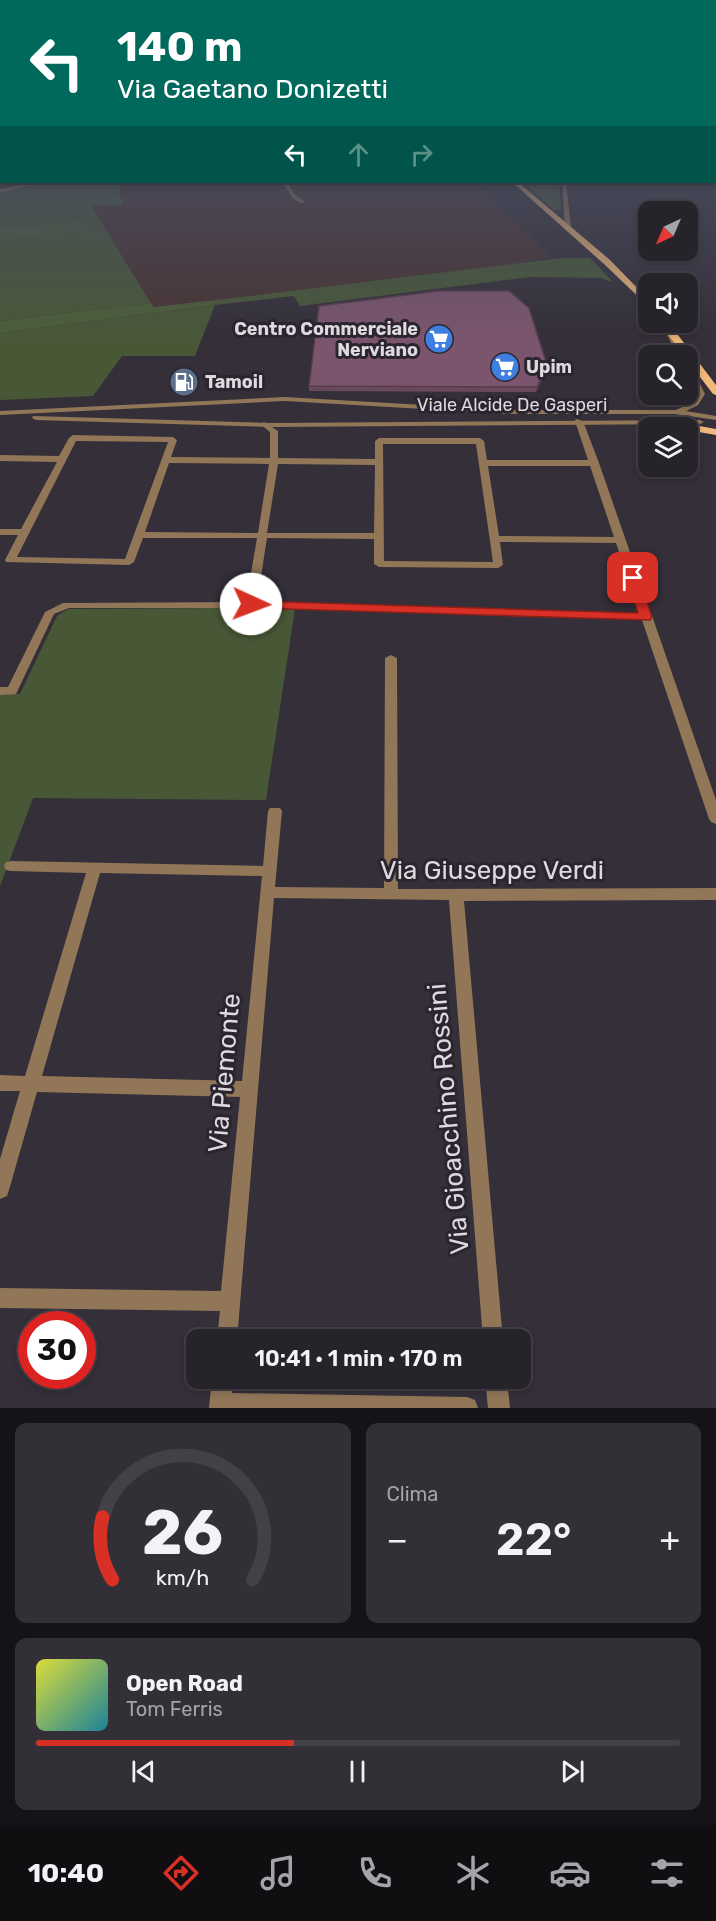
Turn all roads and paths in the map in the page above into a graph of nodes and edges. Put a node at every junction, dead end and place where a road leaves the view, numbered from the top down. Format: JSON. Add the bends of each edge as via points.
{"nodes":[{"id":1,"x":548,"y":210,"type":"edge"},
{"id":2,"x":566,"y":210,"type":"edge"},
{"id":3,"x":568,"y":227,"type":"junction"},
{"id":4,"x":638,"y":294,"type":"edge"},
{"id":5,"x":671,"y":333,"type":"edge"},
{"id":6,"x":705,"y":377,"type":"junction"},
{"id":7,"x":716,"y":384,"type":"edge"},
{"id":8,"x":698,"y":388,"type":"edge"},
{"id":9,"x":716,"y":392,"type":"edge"},
{"id":10,"x":261,"y":400,"type":"junction"},
{"id":11,"x":307,"y":401,"type":"junction"},
{"id":12,"x":698,"y":402,"type":"edge"},
{"id":13,"x":694,"y":405,"type":"edge"},
{"id":14,"x":675,"y":412,"type":"junction"},
{"id":15,"x":0,"y":415,"type":"edge"},
{"id":16,"x":716,"y":420,"type":"edge"},
{"id":17,"x":579,"y":421,"type":"junction"},
{"id":18,"x":698,"y":421,"type":"edge"},
{"id":19,"x":638,"y":422,"type":"edge"},
{"id":20,"x":307,"y":423,"type":"junction"},
{"id":21,"x":260,"y":424,"type":"junction"},
{"id":22,"x":296,"y":424,"type":"junction"},
{"id":23,"x":698,"y":429,"type":"edge"},
{"id":24,"x":716,"y":432,"type":"edge"},
{"id":25,"x":275,"y":437,"type":"junction"},
{"id":26,"x":0,"y":458,"type":"edge"},
{"id":27,"x":62,"y":459,"type":"junction"},
{"id":28,"x":166,"y":460,"type":"junction"},
{"id":29,"x":274,"y":461,"type":"junction"},
{"id":30,"x":379,"y":462,"type":"junction"},
{"id":31,"x":482,"y":463,"type":"junction"},
{"id":32,"x":595,"y":463,"type":"junction"},
{"id":33,"x":0,"y":532,"type":"edge"},
{"id":34,"x":24,"y":532,"type":"junction"},
{"id":35,"x":139,"y":535,"type":"junction"},
{"id":36,"x":262,"y":535,"type":"junction"},
{"id":37,"x":378,"y":536,"type":"junction"},
{"id":38,"x":494,"y":538,"type":"junction"},
{"id":39,"x":620,"y":540,"type":"junction"},
{"id":40,"x":251,"y":604,"type":"junction"},
{"id":41,"x":646,"y":617,"type":"junction"},
{"id":42,"x":391,"y":658,"type":"dead end"},
{"id":43,"x":0,"y":691,"type":"edge"},
{"id":44,"x":275,"y":811,"type":"dead end"},
{"id":45,"x":716,"y":819,"type":"edge"},
{"id":46,"x":11,"y":866,"type":"dead end"},
{"id":47,"x":94,"y":869,"type":"junction"},
{"id":48,"x":269,"y":871,"type":"junction"},
{"id":49,"x":267,"y":892,"type":"junction"},
{"id":50,"x":391,"y":894,"type":"junction"},
{"id":51,"x":716,"y":894,"type":"edge"},
{"id":52,"x":456,"y":895,"type":"junction"},
{"id":53,"x":0,"y":1083,"type":"edge"},
{"id":54,"x":30,"y":1084,"type":"junction"},
{"id":55,"x":249,"y":1089,"type":"junction"},
{"id":56,"x":0,"y":1190,"type":"edge"},
{"id":57,"x":0,"y":1298,"type":"edge"},
{"id":58,"x":230,"y":1301,"type":"junction"},
{"id":59,"x":228,"y":1329,"type":"edge"},
{"id":60,"x":492,"y":1329,"type":"edge"},
{"id":61,"x":222,"y":1389,"type":"edge"},
{"id":62,"x":497,"y":1389,"type":"edge"},
{"id":63,"x":221,"y":1406,"type":"edge"},
{"id":64,"x":374,"y":1407,"type":"edge"},
{"id":65,"x":467,"y":1408,"type":"edge"},
{"id":66,"x":499,"y":1408,"type":"edge"}],
"edges":[{"from":1,"to":3,"type":"main road"},
{"from":2,"to":3,"type":"street"},
{"from":3,"to":4,"type":"main road"},
{"from":5,"to":6,"type":"main road"},
{"from":6,"to":7,"type":"main road"},
{"from":6,"to":9,"type":"main road"},
{"from":8,"to":12,"type":"street"},
{"from":10,"to":11,"type":"street","name":"Viale Alcide De Gasperi"},
{"from":10,"to":15,"type":"street","name":"Viale Alcide De Gasperi"},
{"from":10,"to":21,"type":"street","via":[[245,412],[248,419]]},
{"from":11,"to":14,"type":"street","name":"Viale Alcide De Gasperi","via":[[510,412]]},
{"from":11,"to":20,"type":"street","via":[[318,407],[321,414]]},
{"from":13,"to":14,"type":"street"},
{"from":14,"to":16,"type":"street","name":"Viale Alcide De Gasperi"},
{"from":15,"to":21,"type":"street","name":"Viale Alcide De Gasperi"},
{"from":16,"to":18,"type":"street","name":"Viale Alcide De Gasperi"},
{"from":17,"to":19,"type":"street","name":"Viale Alcide De Gasperi"},
{"from":17,"to":20,"type":"street","name":"Viale Alcide De Gasperi"},
{"from":17,"to":32,"type":"street"},
{"from":20,"to":22,"type":"street","name":"Viale Alcide De Gasperi"},
{"from":21,"to":22,"type":"street","name":"Viale Alcide De Gasperi"},
{"from":21,"to":25,"type":"street","via":[[274,431]]},
{"from":22,"to":25,"type":"street"},
{"from":23,"to":24,"type":"main road"},
{"from":25,"to":29,"type":"street"},
{"from":26,"to":27,"type":"street"},
{"from":27,"to":28,"type":"street","via":[[73,438],[173,440]]},
{"from":27,"to":34,"type":"street"},
{"from":28,"to":29,"type":"street"},
{"from":28,"to":35,"type":"street"},
{"from":29,"to":30,"type":"street"},
{"from":29,"to":36,"type":"street"},
{"from":30,"to":31,"type":"street","via":[[379,441],[480,441]]},
{"from":30,"to":37,"type":"street"},
{"from":31,"to":32,"type":"street"},
{"from":31,"to":38,"type":"street"},
{"from":32,"to":39,"type":"street"},
{"from":33,"to":34,"type":"street"},
{"from":34,"to":35,"type":"street","via":[[10,560],[129,562]]},
{"from":35,"to":36,"type":"street"},
{"from":36,"to":37,"type":"street"},
{"from":36,"to":40,"type":"street"},
{"from":37,"to":38,"type":"street","via":[[378,564],[498,565]]},
{"from":38,"to":39,"type":"street"},
{"from":39,"to":41,"type":"street"},
{"from":40,"to":41,"type":"street"},
{"from":40,"to":43,"type":"street","via":[[68,605],[50,612],[12,691]]},
{"from":41,"to":45,"type":"street"},
{"from":42,"to":50,"type":"street"},
{"from":44,"to":48,"type":"street","name":"Via Piemonte"},
{"from":46,"to":47,"type":"street"},
{"from":47,"to":48,"type":"street"},
{"from":47,"to":54,"type":"street"},
{"from":48,"to":49,"type":"street","name":"Via Piemonte"},
{"from":49,"to":50,"type":"street","name":"Via Giuseppe Verdi"},
{"from":49,"to":55,"type":"street","name":"Via Piemonte"},
{"from":50,"to":52,"type":"street","name":"Via Giuseppe Verdi"},
{"from":51,"to":52,"type":"street","name":"Via Giuseppe Verdi"},
{"from":52,"to":60,"type":"street","name":"Via Gioacchino Rossini"},
{"from":53,"to":54,"type":"street"},
{"from":54,"to":55,"type":"street"},
{"from":54,"to":56,"type":"street"},
{"from":55,"to":58,"type":"street","name":"Via Piemonte"},
{"from":57,"to":58,"type":"street"},
{"from":58,"to":59,"type":"street","name":"Via Piemonte"},
{"from":61,"to":63,"type":"street"},
{"from":62,"to":66,"type":"street"},
{"from":63,"to":64,"type":"street"},
{"from":64,"to":65,"type":"street"}]}
